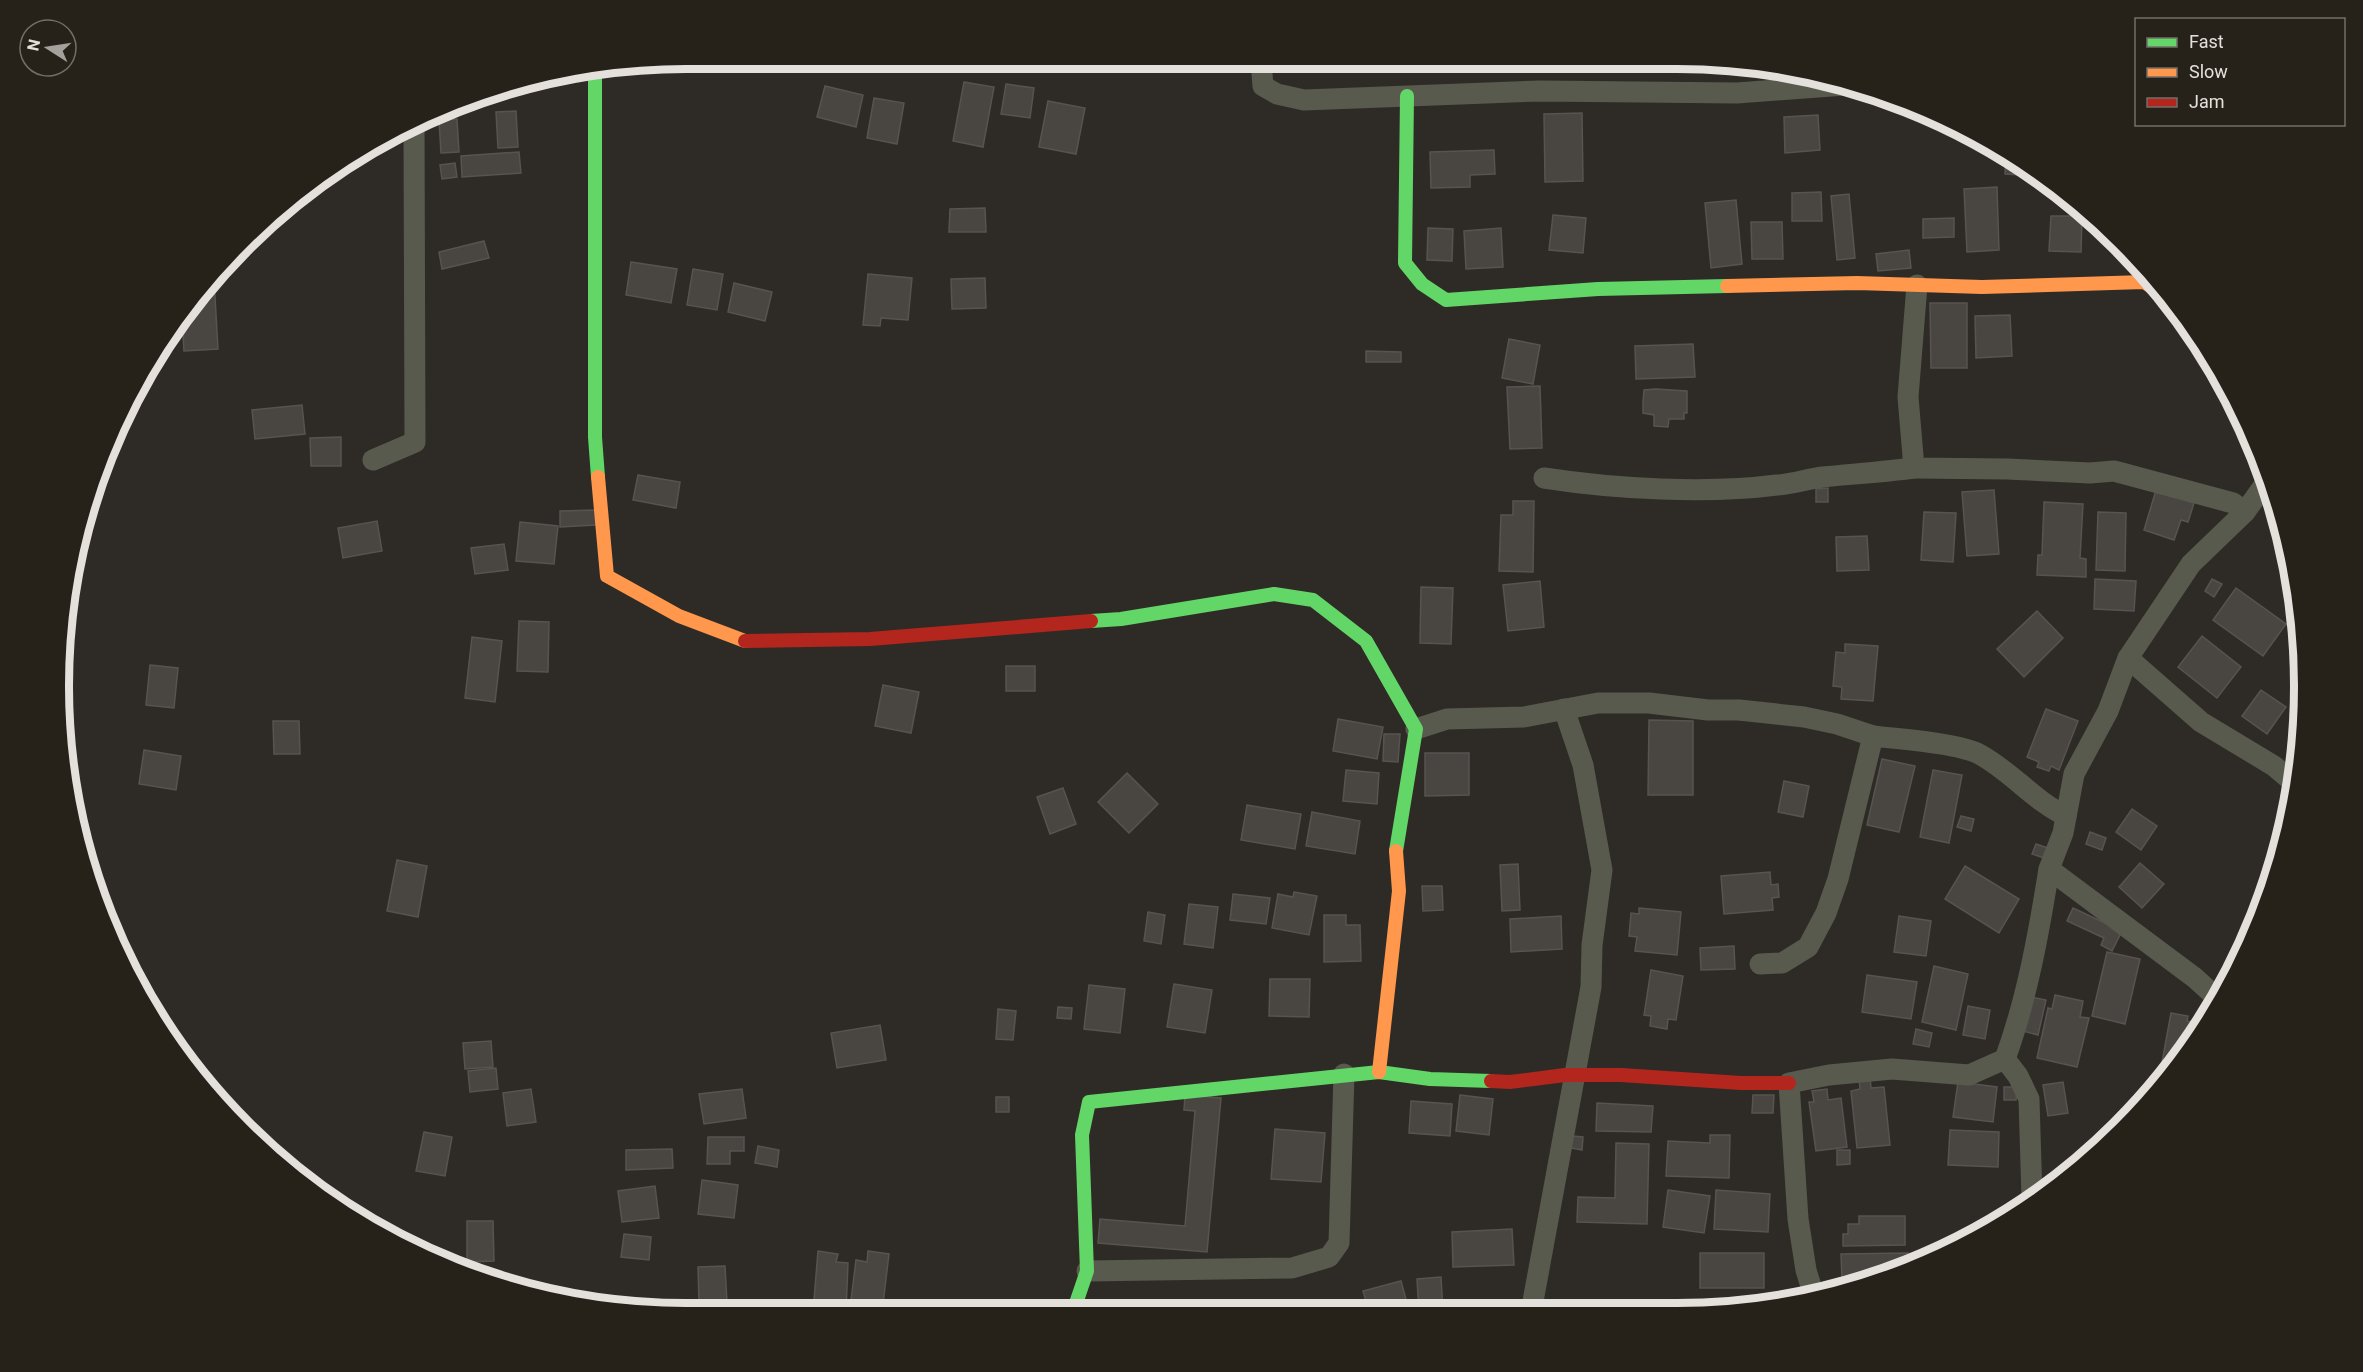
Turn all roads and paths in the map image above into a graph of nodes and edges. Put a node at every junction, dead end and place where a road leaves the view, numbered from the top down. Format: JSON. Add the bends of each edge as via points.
{"nodes":[{"id":1,"x":1262,"y":69,"type":"edge"},
{"id":2,"x":595,"y":76,"type":"edge"},
{"id":3,"x":1822,"y":87,"type":"edge"},
{"id":4,"x":1407,"y":96,"type":"junction"},
{"id":5,"x":414,"y":133,"type":"edge"},
{"id":6,"x":2143,"y":282,"type":"edge"},
{"id":7,"x":1917,"y":285,"type":"junction"},
{"id":8,"x":373,"y":460,"type":"dead end"},
{"id":9,"x":1914,"y":468,"type":"junction"},
{"id":10,"x":1544,"y":478,"type":"dead end"},
{"id":11,"x":2261,"y":489,"type":"edge"},
{"id":12,"x":2245,"y":512,"type":"junction"},
{"id":13,"x":2128,"y":658,"type":"junction"},
{"id":14,"x":1564,"y":709,"type":"junction"},
{"id":15,"x":1416,"y":729,"type":"junction"},
{"id":16,"x":1873,"y":736,"type":"junction"},
{"id":17,"x":2287,"y":777,"type":"edge"},
{"id":18,"x":2066,"y":816,"type":"junction"},
{"id":19,"x":2049,"y":869,"type":"junction"},
{"id":20,"x":1760,"y":964,"type":"dead end"},
{"id":21,"x":2212,"y":993,"type":"edge"},
{"id":22,"x":2005,"y":1059,"type":"junction"},
{"id":23,"x":1378,"y":1072,"type":"junction"},
{"id":24,"x":1344,"y":1074,"type":"junction"},
{"id":25,"x":1575,"y":1076,"type":"junction"},
{"id":26,"x":1789,"y":1083,"type":"junction"},
{"id":27,"x":2032,"y":1190,"type":"edge"},
{"id":28,"x":1087,"y":1271,"type":"junction"},
{"id":29,"x":1811,"y":1288,"type":"edge"},
{"id":30,"x":1076,"y":1303,"type":"edge"},
{"id":31,"x":1534,"y":1303,"type":"edge"}],
"edges":[{"from":1,"to":4,"type":"street","via":[[1263,86],[1277,94],[1304,100]]},
{"from":2,"to":15,"type":"street","via":[[594,437],[607,576],[679,616],[747,642],[870,639],[1121,619],[1274,594],[1313,600],[1366,641]]},
{"from":3,"to":4,"type":"street","via":[[1737,93]]},
{"from":4,"to":7,"type":"street","via":[[1406,263],[1422,284],[1446,300],[1598,289]]},
{"from":5,"to":8,"type":"street","via":[[415,442]]},
{"from":6,"to":7,"type":"street"},
{"from":7,"to":9,"type":"street","via":[[1908,397]]},
{"from":9,"to":10,"type":"street","via":[[1723,488],[1647,488]]},
{"from":9,"to":12,"type":"street","via":[[2114,471],[2233,503]]},
{"from":11,"to":12,"type":"street"},
{"from":12,"to":13,"type":"street","via":[[2191,564]]},
{"from":13,"to":17,"type":"street","via":[[2201,722]]},
{"from":13,"to":18,"type":"street","via":[[2108,711],[2074,774]]},
{"from":14,"to":15,"type":"street","via":[[1524,717],[1448,719]]},
{"from":14,"to":16,"type":"street","via":[[1598,702],[1739,710],[1803,717]]},
{"from":14,"to":25,"type":"street","via":[[1582,765],[1602,870],[1591,987]]},
{"from":15,"to":23,"type":"street","via":[[1395,854],[1400,891]]},
{"from":16,"to":18,"type":"street","via":[[1976,752]]},
{"from":16,"to":20,"type":"street","via":[[1826,913],[1808,947],[1782,963]]},
{"from":18,"to":19,"type":"street"},
{"from":19,"to":21,"type":"street"},
{"from":19,"to":22,"type":"street","via":[[2017,1026]]},
{"from":22,"to":26,"type":"street","via":[[1969,1075],[1892,1069]]},
{"from":22,"to":27,"type":"street","via":[[2029,1100]]},
{"from":23,"to":24,"type":"street"},
{"from":23,"to":25,"type":"street","via":[[1430,1079],[1510,1082]]},
{"from":24,"to":28,"type":"street","via":[[1089,1102],[1082,1135]]},
{"from":24,"to":28,"type":"street","via":[[1339,1243],[1329,1257],[1292,1268]]},
{"from":25,"to":26,"type":"street"},
{"from":25,"to":31,"type":"street"},
{"from":26,"to":29,"type":"street","via":[[1798,1219]]},
{"from":28,"to":30,"type":"street"}]}
